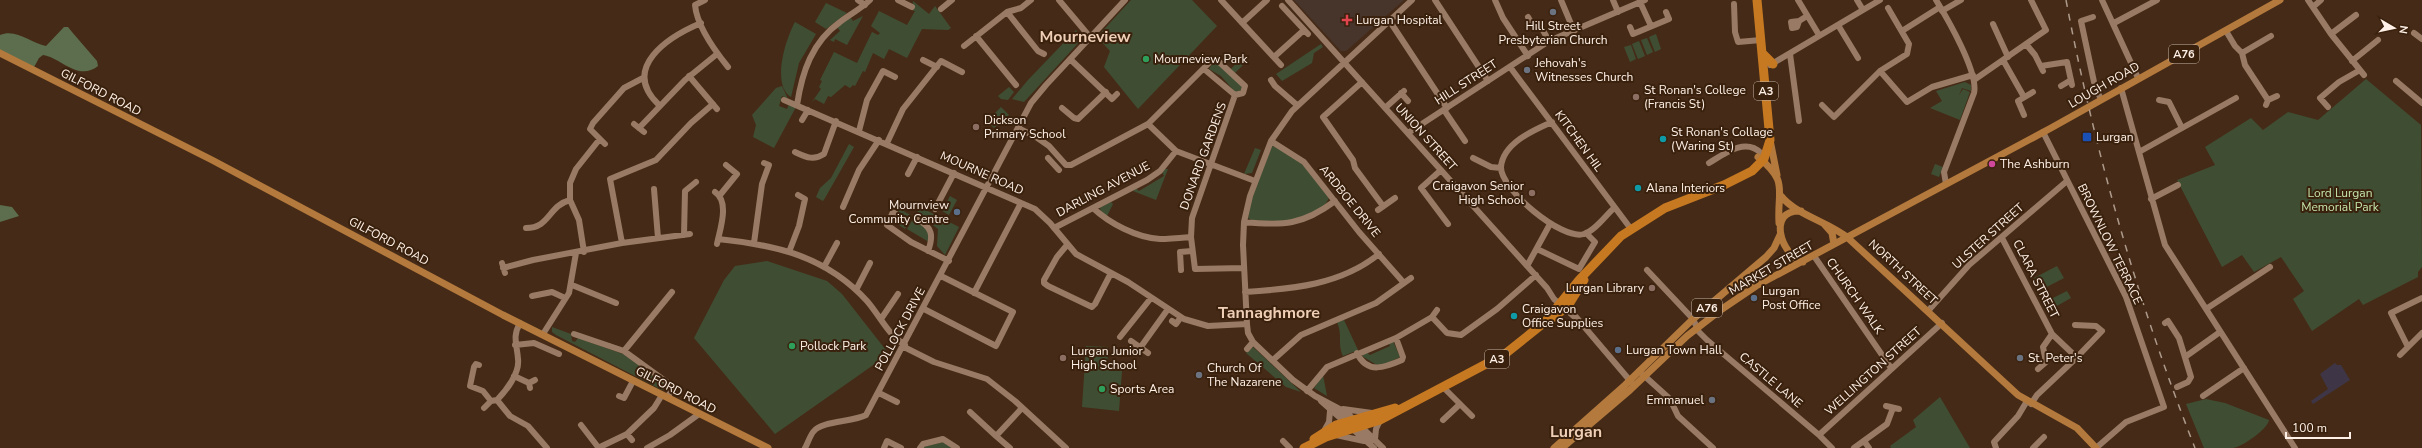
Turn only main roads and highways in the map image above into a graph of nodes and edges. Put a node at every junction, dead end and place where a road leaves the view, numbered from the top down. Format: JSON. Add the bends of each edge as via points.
{"nodes":[{"id":1,"x":1757,"y":0,"type":"edge"},
{"id":2,"x":2277,"y":1,"type":"edge"},
{"id":3,"x":0,"y":53,"type":"edge"},
{"id":4,"x":1762,"y":54,"type":"junction"},
{"id":5,"x":1773,"y":64,"type":"road end"},
{"id":6,"x":1769,"y":130,"type":"junction"},
{"id":7,"x":1770,"y":140,"type":"junction"},
{"id":8,"x":1762,"y":159,"type":"junction"},
{"id":9,"x":1777,"y":176,"type":"junction"},
{"id":10,"x":1780,"y":196,"type":"junction"},
{"id":11,"x":1803,"y":211,"type":"junction"},
{"id":12,"x":1821,"y":221,"type":"junction"},
{"id":13,"x":1780,"y":223,"type":"junction"},
{"id":14,"x":1780,"y":236,"type":"junction"},
{"id":15,"x":1848,"y":238,"type":"junction"},
{"id":16,"x":1834,"y":244,"type":"junction"},
{"id":17,"x":1857,"y":245,"type":"junction"},
{"id":18,"x":1774,"y":248,"type":"junction"},
{"id":19,"x":1803,"y":262,"type":"junction"},
{"id":20,"x":1593,"y":264,"type":"junction"},
{"id":21,"x":1790,"y":268,"type":"junction"},
{"id":22,"x":1563,"y":304,"type":"junction"},
{"id":23,"x":1633,"y":382,"type":"junction"},
{"id":24,"x":1403,"y":407,"type":"junction"},
{"id":25,"x":1353,"y":424,"type":"junction"},
{"id":26,"x":1311,"y":441,"type":"junction"},
{"id":27,"x":768,"y":448,"type":"edge"},
{"id":28,"x":1303,"y":448,"type":"edge"},
{"id":29,"x":1557,"y":448,"type":"edge"},
{"id":30,"x":2096,"y":448,"type":"edge"}],
"edges":[{"from":1,"to":4,"type":"highway","number":"A3"},
{"from":2,"to":15,"type":"main road","name":"LOUGH ROAD","number":"A76"},
{"from":3,"to":27,"type":"main road","name":"GILFORD ROAD","via":[[212,160],[520,323]]},
{"from":4,"to":5,"type":"highway"},
{"from":4,"to":6,"type":"highway","number":"A3"},
{"from":6,"to":7,"type":"highway","number":"A3"},
{"from":6,"to":8,"type":"highway","number":"A3"},
{"from":7,"to":8,"type":"highway","number":"A3"},
{"from":7,"to":9,"type":"main road"},
{"from":8,"to":9,"type":"main road"},
{"from":8,"to":20,"type":"highway","number":"A3","via":[[1739,178],[1665,208],[1631,229]]},
{"from":9,"to":10,"type":"main road"},
{"from":10,"to":11,"type":"main road"},
{"from":10,"to":13,"type":"main road"},
{"from":11,"to":12,"type":"main road"},
{"from":11,"to":13,"type":"main road","via":[[1788,213]]},
{"from":12,"to":15,"type":"main road","name":"NORTH STREET"},
{"from":12,"to":16,"type":"main road","via":[[1832,233]]},
{"from":13,"to":14,"type":"main road","number":"A76"},
{"from":14,"to":18,"type":"main road","name":"MARKET STREET","number":"A76"},
{"from":14,"to":19,"type":"main road","number":"A76","via":[[1792,257]]},
{"from":15,"to":16,"type":"main road","name":"MARKET STREET","number":"A76"},
{"from":15,"to":17,"type":"main road","name":"NORTH STREET"},
{"from":16,"to":17,"type":"main road"},
{"from":16,"to":19,"type":"main road","name":"MARKET STREET","number":"A76"},
{"from":17,"to":30,"type":"main road","name":"NORTH STREET","via":[[2007,386],[2029,402],[2077,428]]},
{"from":18,"to":21,"type":"main road","via":[[1782,250],[1790,261]]},
{"from":18,"to":23,"type":"main road","name":"MARKET STREET","number":"A76","via":[[1639,370]]},
{"from":19,"to":21,"type":"main road","name":"MARKET STREET","number":"A76"},
{"from":20,"to":22,"type":"highway","number":"A3"},
{"from":20,"to":22,"type":"highway","number":"A3","via":[[1586,277]]},
{"from":21,"to":23,"type":"main road","name":"MARKET STREET","number":"A76","via":[[1728,304],[1646,375]]},
{"from":22,"to":24,"type":"highway","number":"A3","via":[[1505,354],[1444,388]]},
{"from":23,"to":29,"type":"main road","number":"A76"},
{"from":24,"to":25,"type":"highway"},
{"from":24,"to":25,"type":"highway","number":"A3","via":[[1372,414]]},
{"from":24,"to":25,"type":"highway","number":"A3","via":[[1380,420]]},
{"from":25,"to":26,"type":"highway"},
{"from":25,"to":26,"type":"highway","number":"A3","via":[[1323,432]]},
{"from":25,"to":28,"type":"highway","number":"A3"},
{"from":26,"to":28,"type":"highway","number":"A3"}]}
